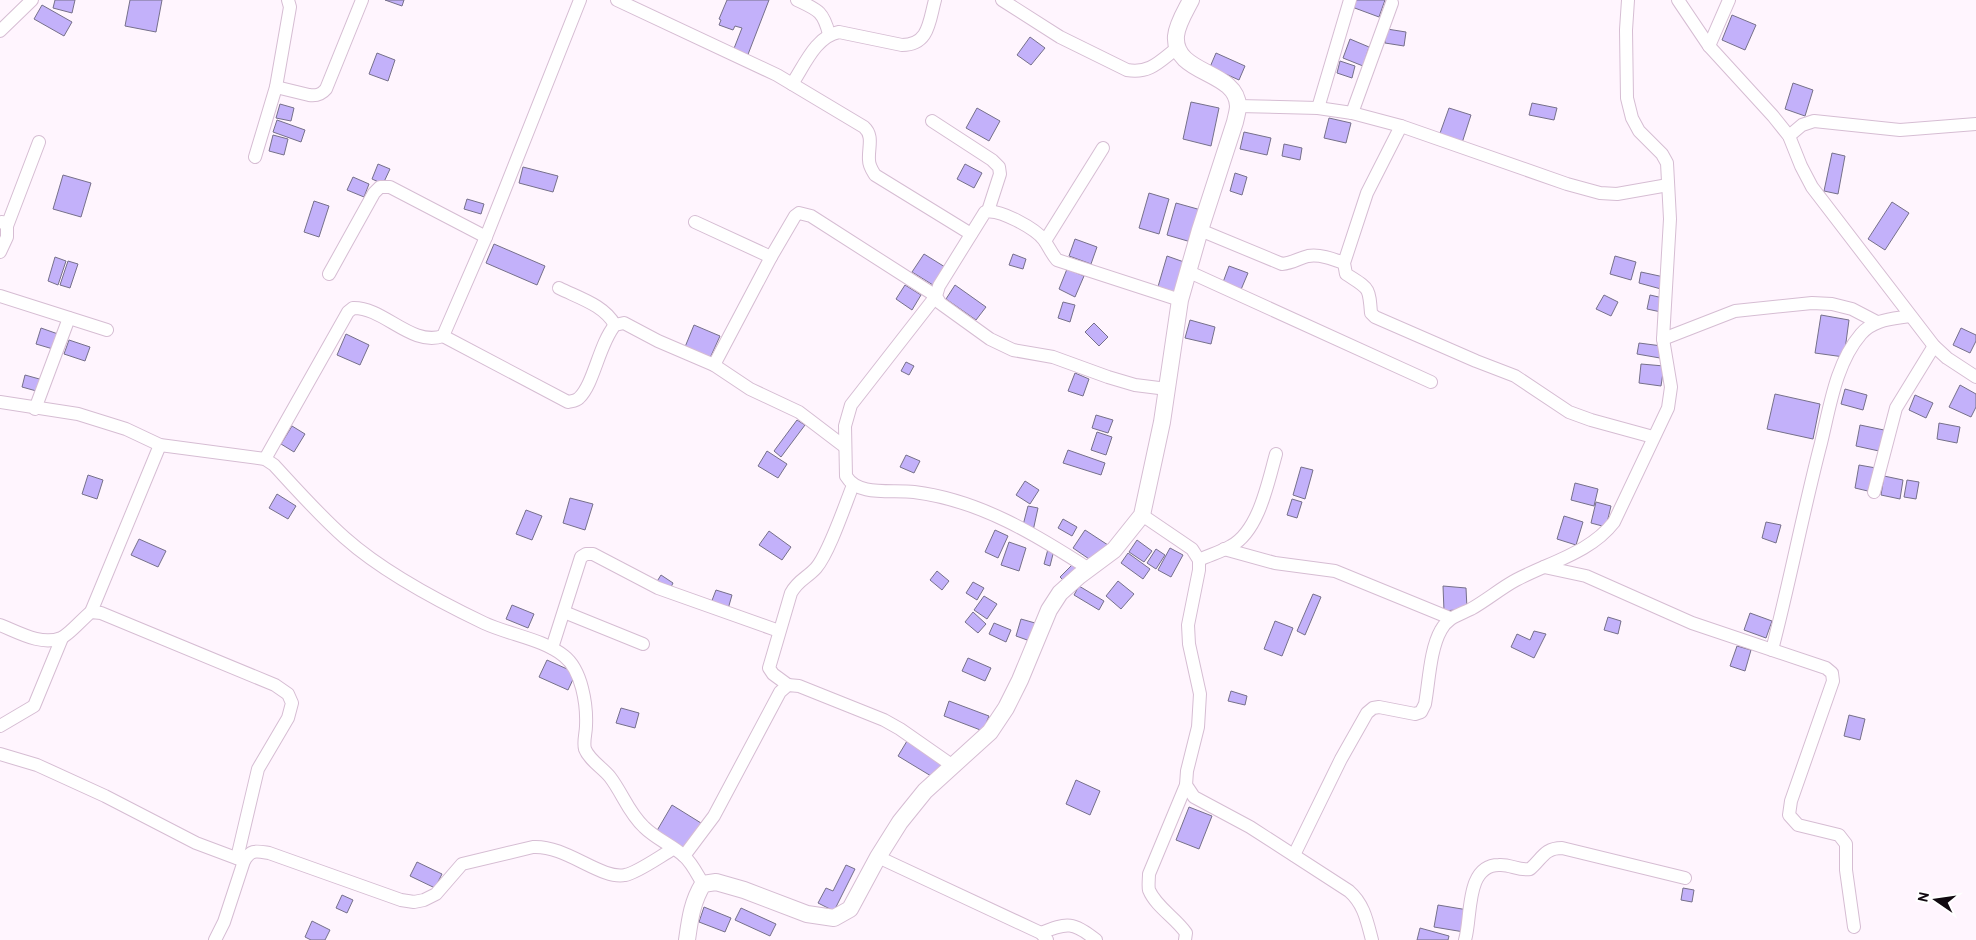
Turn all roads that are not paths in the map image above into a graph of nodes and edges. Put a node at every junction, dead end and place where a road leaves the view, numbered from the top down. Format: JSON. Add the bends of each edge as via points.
{"nodes":[{"id":1,"x":32,"y":0,"type":"edge"},
{"id":2,"x":288,"y":0,"type":"edge"},
{"id":3,"x":362,"y":0,"type":"edge"},
{"id":4,"x":580,"y":0,"type":"edge"},
{"id":5,"x":618,"y":0,"type":"edge"},
{"id":6,"x":797,"y":0,"type":"edge"},
{"id":7,"x":935,"y":0,"type":"edge"},
{"id":8,"x":1002,"y":0,"type":"edge"},
{"id":9,"x":1191,"y":0,"type":"edge"},
{"id":10,"x":1350,"y":0,"type":"edge"},
{"id":11,"x":1628,"y":0,"type":"edge"},
{"id":12,"x":1678,"y":0,"type":"edge"},
{"id":13,"x":1729,"y":0,"type":"edge"},
{"id":14,"x":1392,"y":2,"type":"dead end"},
{"id":15,"x":0,"y":29,"type":"edge"},
{"id":16,"x":829,"y":34,"type":"junction"},
{"id":17,"x":1709,"y":46,"type":"junction"},
{"id":18,"x":1177,"y":48,"type":"junction"},
{"id":19,"x":792,"y":84,"type":"junction"},
{"id":20,"x":276,"y":87,"type":"junction"},
{"id":21,"x":1238,"y":106,"type":"junction"},
{"id":22,"x":1318,"y":108,"type":"junction"},
{"id":23,"x":1352,"y":113,"type":"junction"},
{"id":24,"x":932,"y":121,"type":"dead end"},
{"id":25,"x":1976,"y":124,"type":"edge"},
{"id":26,"x":1401,"y":126,"type":"junction"},
{"id":27,"x":1789,"y":136,"type":"junction"},
{"id":28,"x":39,"y":142,"type":"dead end"},
{"id":29,"x":1103,"y":148,"type":"dead end"},
{"id":30,"x":255,"y":157,"type":"dead end"},
{"id":31,"x":1668,"y":185,"type":"junction"},
{"id":32,"x":988,"y":211,"type":"junction"},
{"id":33,"x":695,"y":222,"type":"dead end"},
{"id":34,"x":4,"y":224,"type":"edge"},
{"id":35,"x":1200,"y":230,"type":"junction"},
{"id":36,"x":971,"y":234,"type":"junction"},
{"id":37,"x":486,"y":237,"type":"junction"},
{"id":38,"x":1045,"y":241,"type":"junction"},
{"id":39,"x":0,"y":252,"type":"edge"},
{"id":40,"x":771,"y":257,"type":"junction"},
{"id":41,"x":1344,"y":262,"type":"junction"},
{"id":42,"x":1188,"y":271,"type":"junction"},
{"id":43,"x":329,"y":274,"type":"dead end"},
{"id":44,"x":559,"y":288,"type":"dead end"},
{"id":45,"x":0,"y":296,"type":"edge"},
{"id":46,"x":936,"y":296,"type":"junction"},
{"id":47,"x":1180,"y":300,"type":"junction"},
{"id":48,"x":1910,"y":316,"type":"junction"},
{"id":49,"x":69,"y":318,"type":"junction"},
{"id":50,"x":1877,"y":322,"type":"junction"},
{"id":51,"x":615,"y":324,"type":"junction"},
{"id":52,"x":106,"y":330,"type":"dead end"},
{"id":53,"x":443,"y":336,"type":"junction"},
{"id":54,"x":1663,"y":339,"type":"junction"},
{"id":55,"x":1934,"y":346,"type":"junction"},
{"id":56,"x":714,"y":365,"type":"junction"},
{"id":57,"x":1976,"y":377,"type":"edge"},
{"id":58,"x":1431,"y":382,"type":"dead end"},
{"id":59,"x":1167,"y":390,"type":"junction"},
{"id":60,"x":0,"y":402,"type":"edge"},
{"id":61,"x":35,"y":409,"type":"junction"},
{"id":62,"x":1653,"y":437,"type":"junction"},
{"id":63,"x":160,"y":445,"type":"junction"},
{"id":64,"x":845,"y":447,"type":"junction"},
{"id":65,"x":1276,"y":454,"type":"dead end"},
{"id":66,"x":265,"y":459,"type":"junction"},
{"id":67,"x":853,"y":485,"type":"junction"},
{"id":68,"x":1874,"y":492,"type":"dead end"},
{"id":69,"x":1142,"y":515,"type":"junction"},
{"id":70,"x":1224,"y":549,"type":"junction"},
{"id":71,"x":1199,"y":560,"type":"junction"},
{"id":72,"x":1544,"y":567,"type":"junction"},
{"id":73,"x":1089,"y":569,"type":"junction"},
{"id":74,"x":91,"y":612,"type":"junction"},
{"id":75,"x":564,"y":612,"type":"junction"},
{"id":76,"x":1450,"y":618,"type":"junction"},
{"id":77,"x":0,"y":625,"type":"edge"},
{"id":78,"x":779,"y":631,"type":"junction"},
{"id":79,"x":62,"y":638,"type":"junction"},
{"id":80,"x":643,"y":644,"type":"dead end"},
{"id":81,"x":552,"y":648,"type":"junction"},
{"id":82,"x":1772,"y":650,"type":"junction"},
{"id":83,"x":788,"y":685,"type":"junction"},
{"id":84,"x":0,"y":726,"type":"edge"},
{"id":85,"x":0,"y":754,"type":"edge"},
{"id":86,"x":952,"y":766,"type":"junction"},
{"id":87,"x":1186,"y":785,"type":"junction"},
{"id":88,"x":679,"y":852,"type":"junction"},
{"id":89,"x":1294,"y":855,"type":"junction"},
{"id":90,"x":878,"y":857,"type":"junction"},
{"id":91,"x":241,"y":860,"type":"junction"},
{"id":92,"x":1685,"y":878,"type":"dead end"},
{"id":93,"x":703,"y":884,"type":"junction"},
{"id":94,"x":1854,"y":927,"type":"dead end"},
{"id":95,"x":1044,"y":936,"type":"edge"},
{"id":96,"x":690,"y":939,"type":"edge"},
{"id":97,"x":215,"y":940,"type":"edge"},
{"id":98,"x":1096,"y":940,"type":"edge"},
{"id":99,"x":1185,"y":940,"type":"edge"},
{"id":100,"x":1372,"y":940,"type":"edge"},
{"id":101,"x":1465,"y":940,"type":"edge"}],
"edges":[{"from":1,"to":15,"type":"street"},
{"from":2,"to":20,"type":"street","via":[[290,7]]},
{"from":3,"to":20,"type":"street","via":[[326,89],[309,96]]},
{"from":4,"to":37,"type":"street"},
{"from":5,"to":19,"type":"street"},
{"from":6,"to":16,"type":"street","via":[[825,18]]},
{"from":7,"to":16,"type":"street","via":[[926,31],[920,41],[912,45],[839,32]]},
{"from":8,"to":18,"type":"street","via":[[1060,37],[1127,70],[1148,70]]},
{"from":9,"to":18,"type":"street","via":[[1176,34]]},
{"from":10,"to":22,"type":"street"},
{"from":11,"to":31,"type":"street","via":[[1627,98],[1639,131],[1667,163]]},
{"from":12,"to":17,"type":"street"},
{"from":13,"to":17,"type":"street"},
{"from":14,"to":23,"type":"street"},
{"from":16,"to":19,"type":"street"},
{"from":17,"to":27,"type":"street"},
{"from":18,"to":21,"type":"street","via":[[1182,57],[1232,89]]},
{"from":19,"to":36,"type":"street","via":[[868,131],[868,159],[875,175]]},
{"from":20,"to":30,"type":"street"},
{"from":21,"to":22,"type":"street"},
{"from":21,"to":35,"type":"street"},
{"from":22,"to":23,"type":"street"},
{"from":23,"to":26,"type":"street"},
{"from":24,"to":32,"type":"street","via":[[999,167],[1000,174]]},
{"from":25,"to":27,"type":"street","via":[[1900,130],[1814,121],[1802,125]]},
{"from":26,"to":31,"type":"street","via":[[1600,193],[1617,194]]},
{"from":26,"to":41,"type":"street","via":[[1367,193]]},
{"from":27,"to":48,"type":"street","via":[[1812,187]]},
{"from":28,"to":34,"type":"street"},
{"from":29,"to":38,"type":"street"},
{"from":31,"to":54,"type":"street","via":[[1670,219]]},
{"from":32,"to":36,"type":"street"},
{"from":32,"to":38,"type":"street","via":[[1034,229]]},
{"from":33,"to":40,"type":"street"},
{"from":34,"to":39,"type":"street","via":[[7,237]]},
{"from":35,"to":41,"type":"street","via":[[1282,264],[1308,256]]},
{"from":35,"to":42,"type":"street"},
{"from":36,"to":46,"type":"street"},
{"from":37,"to":43,"type":"street","via":[[390,187],[380,187]]},
{"from":37,"to":53,"type":"street"},
{"from":38,"to":47,"type":"street","via":[[1058,260]]},
{"from":40,"to":46,"type":"street","via":[[795,216],[805,213]]},
{"from":40,"to":56,"type":"street"},
{"from":41,"to":62,"type":"street","via":[[1346,274],[1367,287],[1374,317],[1515,376],[1569,412]]},
{"from":42,"to":47,"type":"street"},
{"from":42,"to":58,"type":"street"},
{"from":44,"to":51,"type":"street","via":[[602,310]]},
{"from":45,"to":49,"type":"street"},
{"from":46,"to":59,"type":"street","via":[[940,303],[990,339],[1013,350],[1053,357],[1108,377]]},
{"from":46,"to":64,"type":"street","via":[[855,398],[845,426]]},
{"from":47,"to":59,"type":"street"},
{"from":48,"to":50,"type":"street"},
{"from":48,"to":55,"type":"street"},
{"from":49,"to":52,"type":"street"},
{"from":49,"to":61,"type":"street"},
{"from":50,"to":54,"type":"street","via":[[1852,309],[1812,303],[1735,312]]},
{"from":50,"to":82,"type":"street","via":[[1862,332],[1847,355],[1837,380]]},
{"from":51,"to":53,"type":"street","via":[[607,334],[584,392],[577,400],[568,402]]},
{"from":51,"to":56,"type":"street","via":[[624,323]]},
{"from":53,"to":66,"type":"street","via":[[433,339],[418,336],[365,310],[353,308]]},
{"from":54,"to":62,"type":"street","via":[[1670,393],[1668,408]]},
{"from":55,"to":57,"type":"street"},
{"from":55,"to":68,"type":"street","via":[[1896,408]]},
{"from":56,"to":64,"type":"street","via":[[750,389],[799,412]]},
{"from":59,"to":69,"type":"street"},
{"from":60,"to":61,"type":"street"},
{"from":61,"to":63,"type":"street","via":[[62,411],[107,422]]},
{"from":62,"to":72,"type":"street","via":[[1614,522],[1604,535]]},
{"from":63,"to":66,"type":"street"},
{"from":63,"to":74,"type":"street"},
{"from":64,"to":67,"type":"street","via":[[846,476]]},
{"from":65,"to":70,"type":"street","via":[[1252,523],[1242,537]]},
{"from":66,"to":81,"type":"street","via":[[345,538],[390,570],[485,623]]},
{"from":67,"to":73,"type":"street","via":[[865,489],[914,492],[983,510],[1039,537]]},
{"from":67,"to":78,"type":"street","via":[[823,557],[816,568],[796,583]]},
{"from":69,"to":71,"type":"street","via":[[1192,550]]},
{"from":69,"to":73,"type":"street","via":[[1114,550]]},
{"from":70,"to":71,"type":"street"},
{"from":70,"to":76,"type":"street","via":[[1275,563],[1335,571]]},
{"from":71,"to":87,"type":"street","via":[[1200,570],[1188,625],[1200,694],[1198,727]]},
{"from":72,"to":76,"type":"street"},
{"from":72,"to":82,"type":"street","via":[[1586,576],[1692,623]]},
{"from":73,"to":86,"type":"street","via":[[1060,593],[1049,610],[1020,680],[990,732]]},
{"from":74,"to":79,"type":"street"},
{"from":74,"to":91,"type":"street","via":[[119,620],[275,685],[288,694],[292,703],[288,718],[258,769]]},
{"from":75,"to":78,"type":"street","via":[[581,557],[593,554],[658,588]]},
{"from":75,"to":80,"type":"street"},
{"from":75,"to":81,"type":"street"},
{"from":76,"to":89,"type":"street","via":[[1441,629],[1435,645],[1421,712],[1415,714],[1379,707],[1367,714],[1340,759]]},
{"from":77,"to":79,"type":"street","via":[[32,638],[49,641]]},
{"from":78,"to":83,"type":"street","via":[[769,668]]},
{"from":79,"to":84,"type":"street","via":[[34,706]]},
{"from":81,"to":88,"type":"street","via":[[565,656],[576,671],[586,712],[588,754],[613,781],[630,812],[645,828]]},
{"from":82,"to":94,"type":"street","via":[[1826,668],[1832,673],[1833,681],[1789,815],[1798,825],[1839,835],[1846,844]]},
{"from":83,"to":86,"type":"street","via":[[799,686],[884,720]]},
{"from":83,"to":88,"type":"street","via":[[780,692],[714,816]]},
{"from":85,"to":91,"type":"street","via":[[36,765],[196,843]]},
{"from":86,"to":90,"type":"street","via":[[925,791]]},
{"from":87,"to":89,"type":"street","via":[[1194,797]]},
{"from":87,"to":99,"type":"street","via":[[1149,874],[1148,889],[1186,933]]},
{"from":88,"to":91,"type":"street","via":[[627,875],[615,875],[556,849],[533,848],[462,864],[436,894],[414,902],[269,853],[256,851]]},
{"from":88,"to":93,"type":"street"},
{"from":89,"to":100,"type":"street","via":[[1357,898]]},
{"from":90,"to":93,"type":"street","via":[[850,909],[834,918],[807,914],[716,882]]},
{"from":90,"to":95,"type":"street"},
{"from":91,"to":97,"type":"street","via":[[224,922]]},
{"from":92,"to":101,"type":"street","via":[[1553,848],[1530,869],[1500,864],[1488,867],[1478,875]]},
{"from":93,"to":96,"type":"street","via":[[694,898]]},
{"from":95,"to":98,"type":"street","via":[[1060,925],[1074,926]]}]}
